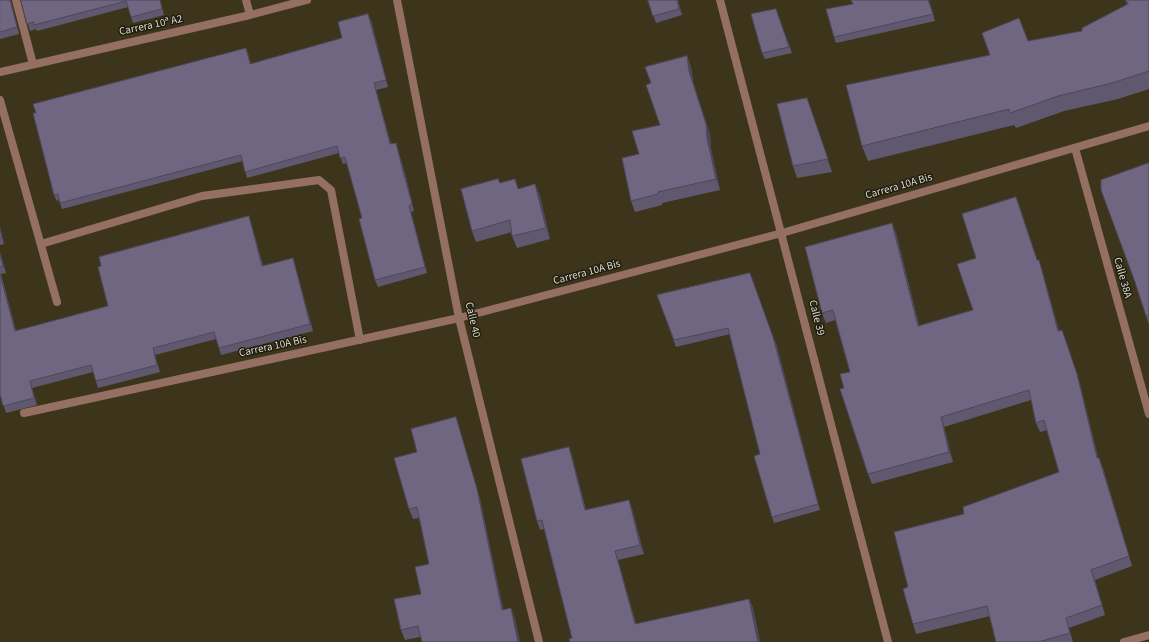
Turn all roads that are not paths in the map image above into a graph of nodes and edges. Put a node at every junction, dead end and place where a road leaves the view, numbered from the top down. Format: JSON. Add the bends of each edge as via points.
{"nodes":[{"id":1,"x":16,"y":0,"type":"edge"},
{"id":2,"x":246,"y":0,"type":"edge"},
{"id":3,"x":307,"y":0,"type":"edge"},
{"id":4,"x":397,"y":0,"type":"edge"},
{"id":5,"x":720,"y":0,"type":"edge"},
{"id":6,"x":250,"y":15,"type":"junction"},
{"id":7,"x":33,"y":64,"type":"junction"},
{"id":8,"x":0,"y":72,"type":"edge"},
{"id":9,"x":0,"y":100,"type":"edge"},
{"id":10,"x":1149,"y":126,"type":"edge"},
{"id":11,"x":1075,"y":148,"type":"junction"},
{"id":12,"x":782,"y":233,"type":"junction"},
{"id":13,"x":41,"y":244,"type":"junction"},
{"id":14,"x":57,"y":302,"type":"dead end"},
{"id":15,"x":459,"y":318,"type":"junction"},
{"id":16,"x":360,"y":340,"type":"junction"},
{"id":17,"x":24,"y":413,"type":"dead end"},
{"id":18,"x":1149,"y":414,"type":"edge"},
{"id":19,"x":1149,"y":635,"type":"edge"},
{"id":20,"x":539,"y":642,"type":"edge"},
{"id":21,"x":888,"y":642,"type":"edge"},
{"id":22,"x":1124,"y":642,"type":"edge"}],
"edges":[{"from":1,"to":7,"type":"street"},
{"from":2,"to":6,"type":"street"},
{"from":3,"to":6,"type":"street","name":"Carrera 10ª A2"},
{"from":4,"to":15,"type":"street","name":"Calle 40"},
{"from":5,"to":12,"type":"street","name":"Calle 39"},
{"from":6,"to":7,"type":"street","name":"Carrera 10ª A2"},
{"from":7,"to":8,"type":"street","name":"Carrera 10ª A2"},
{"from":9,"to":13,"type":"street"},
{"from":10,"to":11,"type":"street","name":"Carrera 10A Bis"},
{"from":11,"to":12,"type":"street","name":"Carrera 10A Bis"},
{"from":11,"to":18,"type":"street","name":"Calle 38A"},
{"from":12,"to":15,"type":"street","name":"Carrera 10A Bis"},
{"from":12,"to":21,"type":"street","name":"Calle 39"},
{"from":13,"to":14,"type":"street"},
{"from":13,"to":16,"type":"street","via":[[202,196],[319,180],[331,190]]},
{"from":15,"to":16,"type":"street","name":"Carrera 10A Bis"},
{"from":15,"to":20,"type":"street","name":"Calle 40"},
{"from":16,"to":17,"type":"street","name":"Carrera 10A Bis"},
{"from":19,"to":22,"type":"street"}]}
